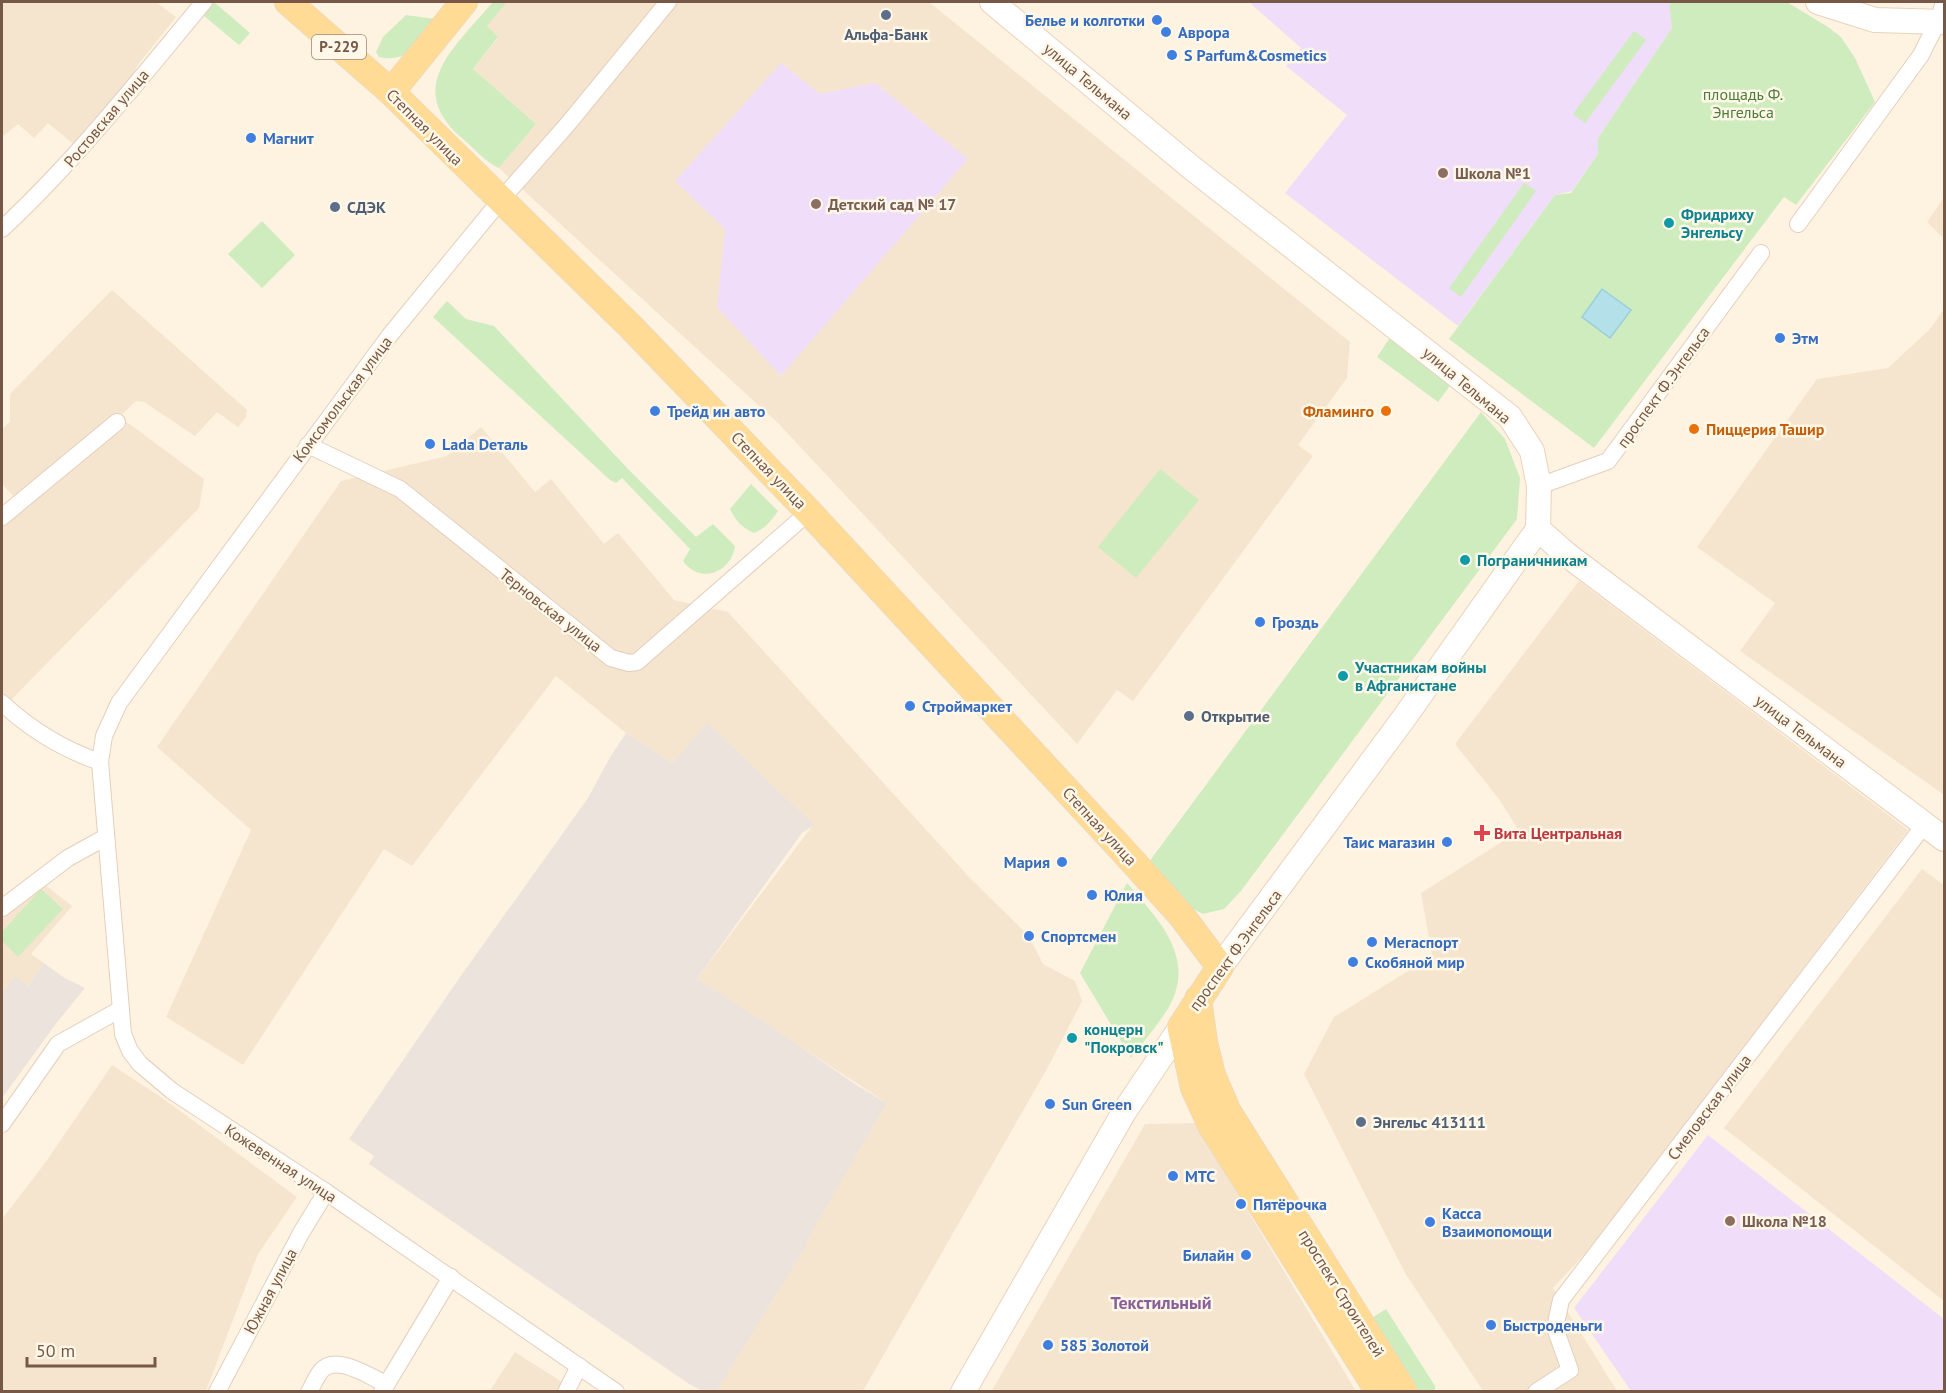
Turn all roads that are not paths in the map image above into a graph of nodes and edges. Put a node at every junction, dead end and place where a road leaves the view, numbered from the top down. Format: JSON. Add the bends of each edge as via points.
{"nodes":[{"id":1,"x":204,"y":2,"type":"edge"},
{"id":2,"x":288,"y":2,"type":"edge"},
{"id":3,"x":464,"y":2,"type":"edge"},
{"id":4,"x":668,"y":2,"type":"edge"},
{"id":5,"x":992,"y":2,"type":"edge"},
{"id":6,"x":1818,"y":2,"type":"edge"},
{"id":7,"x":1942,"y":15,"type":"edge"},
{"id":8,"x":391,"y":92,"type":"junction"},
{"id":9,"x":500,"y":201,"type":"junction"},
{"id":10,"x":1798,"y":224,"type":"dead end"},
{"id":11,"x":2,"y":229,"type":"edge"},
{"id":12,"x":1761,"y":253,"type":"dead end"},
{"id":13,"x":117,"y":422,"type":"dead end"},
{"id":14,"x":308,"y":445,"type":"junction"},
{"id":15,"x":1539,"y":486,"type":"junction"},
{"id":16,"x":809,"y":512,"type":"junction"},
{"id":17,"x":2,"y":517,"type":"edge"},
{"id":18,"x":1539,"y":530,"type":"junction"},
{"id":19,"x":2,"y":704,"type":"edge"},
{"id":20,"x":100,"y":762,"type":"junction"},
{"id":21,"x":1925,"y":824,"type":"junction"},
{"id":22,"x":106,"y":837,"type":"junction"},
{"id":23,"x":1944,"y":838,"type":"edge"},
{"id":24,"x":2,"y":908,"type":"edge"},
{"id":25,"x":1220,"y":967,"type":"junction"},
{"id":26,"x":1198,"y":999,"type":"junction"},
{"id":27,"x":121,"y":1009,"type":"junction"},
{"id":28,"x":1181,"y":1027,"type":"junction"},
{"id":29,"x":2,"y":1124,"type":"edge"},
{"id":30,"x":326,"y":1192,"type":"junction"},
{"id":31,"x":451,"y":1277,"type":"junction"},
{"id":32,"x":579,"y":1366,"type":"junction"},
{"id":33,"x":384,"y":1388,"type":"edge"},
{"id":34,"x":217,"y":1392,"type":"edge"},
{"id":35,"x":309,"y":1392,"type":"edge"},
{"id":36,"x":566,"y":1392,"type":"edge"},
{"id":37,"x":616,"y":1392,"type":"edge"},
{"id":38,"x":963,"y":1392,"type":"edge"},
{"id":39,"x":1379,"y":1392,"type":"edge"},
{"id":40,"x":1404,"y":1392,"type":"edge"},
{"id":41,"x":1536,"y":1392,"type":"edge"}],
"edges":[{"from":1,"to":11,"type":"street","name":"Ростовская улица","via":[[83,147]]},
{"from":2,"to":8,"type":"main road","name":"Степная улица","number":"Р-229"},
{"from":3,"to":8,"type":"main road"},
{"from":4,"to":9,"type":"street","name":"Комсомольская улица"},
{"from":5,"to":15,"type":"street","name":"улица Тельмана","via":[[1192,168],[1510,417],[1532,450]]},
{"from":6,"to":7,"type":"street","via":[[1875,20]]},
{"from":7,"to":10,"type":"street","via":[[1921,55]]},
{"from":8,"to":9,"type":"main road","name":"Степная улица"},
{"from":9,"to":14,"type":"street","name":"Комсомольская улица","via":[[390,335]]},
{"from":9,"to":16,"type":"main road","name":"Степная улица","via":[[631,327]]},
{"from":12,"to":15,"type":"street","name":"проспект Ф.Энгельса","via":[[1608,461]]},
{"from":13,"to":17,"type":"street"},
{"from":14,"to":16,"type":"street","name":"Терновская улица","via":[[400,489],[611,658],[629,663],[637,662]]},
{"from":14,"to":20,"type":"street","name":"Комсомольская улица","via":[[119,703],[104,735]]},
{"from":15,"to":18,"type":"street","name":"улица Тельмана"},
{"from":16,"to":25,"type":"main road","name":"Степная улица","via":[[1125,852],[1181,915]]},
{"from":18,"to":21,"type":"street","name":"улица Тельмана"},
{"from":18,"to":25,"type":"street","name":"проспект Ф.Энгельса"},
{"from":19,"to":20,"type":"street","via":[[72,752]]},
{"from":20,"to":22,"type":"street","name":"Комсомольская улица"},
{"from":21,"to":23,"type":"street","name":"улица Тельмана"},
{"from":21,"to":41,"type":"street","name":"Смеловская улица","via":[[1561,1300],[1555,1328],[1569,1370]]},
{"from":22,"to":24,"type":"street","via":[[68,858]]},
{"from":22,"to":27,"type":"street","name":"Кожевенная улица"},
{"from":25,"to":26,"type":"main road","name":"проспект Ф.Энгельса"},
{"from":26,"to":28,"type":"main road","name":"проспект Ф.Энгельса"},
{"from":26,"to":40,"type":"main road","name":"проспект Строителей","via":[[1212,1075],[1228,1112]]},
{"from":27,"to":29,"type":"street","via":[[58,1044]]},
{"from":27,"to":30,"type":"street","name":"Кожевенная улица","via":[[123,1034],[140,1064],[172,1091]]},
{"from":28,"to":38,"type":"street","name":"проспект Ф.Энгельса","via":[[1125,1112]]},
{"from":28,"to":39,"type":"main road","name":"проспект Строителей","via":[[1194,1088],[1211,1125]]},
{"from":30,"to":31,"type":"street","name":"Кожевенная улица"},
{"from":30,"to":34,"type":"street","name":"Южная улица"},
{"from":31,"to":32,"type":"street","name":"Кожевенная улица"},
{"from":31,"to":33,"type":"street"},
{"from":32,"to":36,"type":"street"},
{"from":32,"to":37,"type":"street","name":"Кожевенная улица"},
{"from":33,"to":35,"type":"street","via":[[345,1364],[322,1369]]}]}
